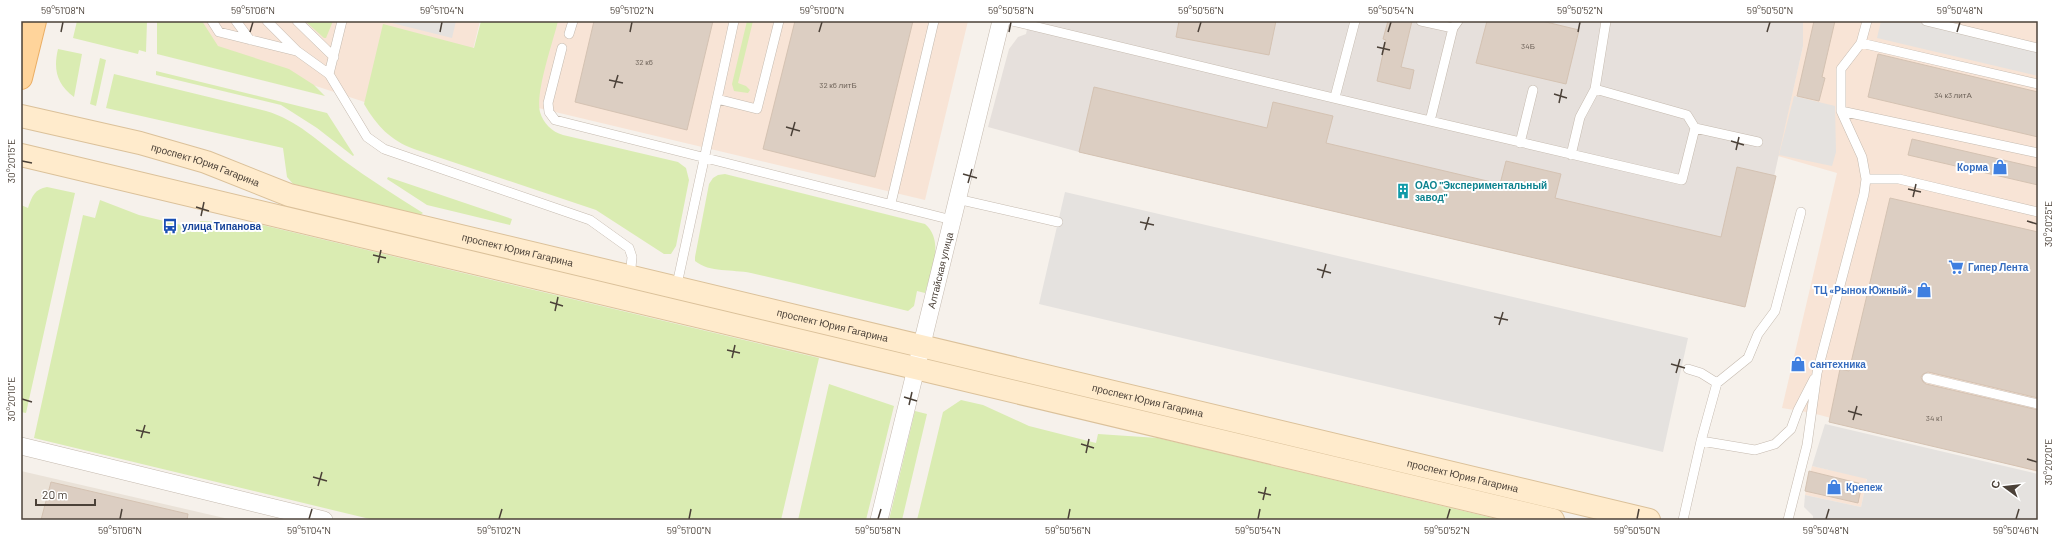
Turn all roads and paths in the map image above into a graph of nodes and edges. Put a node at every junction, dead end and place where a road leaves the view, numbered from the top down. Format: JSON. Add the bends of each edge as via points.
{"nodes":[{"id":1,"x":35,"y":21,"type":"edge"},
{"id":2,"x":212,"y":21,"type":"edge"},
{"id":3,"x":236,"y":21,"type":"edge"},
{"id":4,"x":267,"y":21,"type":"edge"},
{"id":5,"x":297,"y":21,"type":"edge"},
{"id":6,"x":342,"y":21,"type":"edge"},
{"id":7,"x":572,"y":21,"type":"edge"},
{"id":8,"x":734,"y":21,"type":"edge"},
{"id":9,"x":779,"y":21,"type":"edge"},
{"id":10,"x":934,"y":21,"type":"edge"},
{"id":11,"x":1001,"y":21,"type":"edge"},
{"id":12,"x":1012,"y":21,"type":"edge"},
{"id":13,"x":1355,"y":21,"type":"edge"},
{"id":14,"x":1421,"y":21,"type":"edge"},
{"id":15,"x":1606,"y":21,"type":"edge"},
{"id":16,"x":1867,"y":21,"type":"edge"},
{"id":17,"x":1926,"y":21,"type":"edge"},
{"id":18,"x":1456,"y":25,"type":"edge"},
{"id":19,"x":569,"y":34,"type":"dead end"},
{"id":20,"x":250,"y":40,"type":"junction"},
{"id":21,"x":1862,"y":43,"type":"junction"},
{"id":22,"x":562,"y":48,"type":"dead end"},
{"id":23,"x":2038,"y":48,"type":"edge"},
{"id":24,"x":297,"y":51,"type":"junction"},
{"id":25,"x":334,"y":57,"type":"junction"},
{"id":26,"x":329,"y":74,"type":"junction"},
{"id":27,"x":21,"y":78,"type":"edge"},
{"id":28,"x":2038,"y":84,"type":"edge"},
{"id":29,"x":1595,"y":89,"type":"junction"},
{"id":30,"x":1533,"y":90,"type":"dead end"},
{"id":31,"x":1334,"y":97,"type":"junction"},
{"id":32,"x":717,"y":99,"type":"junction"},
{"id":33,"x":1841,"y":111,"type":"junction"},
{"id":34,"x":21,"y":116,"type":"edge"},
{"id":35,"x":1430,"y":121,"type":"junction"},
{"id":36,"x":1695,"y":128,"type":"junction"},
{"id":37,"x":1758,"y":142,"type":"dead end"},
{"id":38,"x":1520,"y":143,"type":"junction"},
{"id":39,"x":2038,"y":153,"type":"edge"},
{"id":40,"x":21,"y":155,"type":"edge"},
{"id":41,"x":1571,"y":155,"type":"junction"},
{"id":42,"x":704,"y":157,"type":"junction"},
{"id":43,"x":1866,"y":179,"type":"junction"},
{"id":44,"x":957,"y":199,"type":"junction"},
{"id":45,"x":891,"y":203,"type":"junction"},
{"id":46,"x":1801,"y":212,"type":"dead end"},
{"id":47,"x":2038,"y":212,"type":"edge"},
{"id":48,"x":952,"y":220,"type":"junction"},
{"id":49,"x":1058,"y":222,"type":"dead end"},
{"id":50,"x":627,"y":288,"type":"junction"},
{"id":51,"x":674,"y":299,"type":"junction"},
{"id":52,"x":920,"y":346,"type":"junction"},
{"id":53,"x":915,"y":369,"type":"junction"},
{"id":54,"x":1688,"y":369,"type":"dead end"},
{"id":55,"x":1817,"y":373,"type":"junction"},
{"id":56,"x":1927,"y":378,"type":"dead end"},
{"id":57,"x":1717,"y":383,"type":"junction"},
{"id":58,"x":2038,"y":404,"type":"edge"},
{"id":59,"x":1701,"y":442,"type":"junction"},
{"id":60,"x":21,"y":446,"type":"edge"},
{"id":61,"x":324,"y":520,"type":"edge"},
{"id":62,"x":879,"y":520,"type":"edge"},
{"id":63,"x":1553,"y":520,"type":"edge"},
{"id":64,"x":1648,"y":520,"type":"edge"},
{"id":65,"x":1683,"y":520,"type":"edge"},
{"id":66,"x":1788,"y":520,"type":"edge"}],
"edges":[{"from":1,"to":27,"type":"main road"},
{"from":2,"to":20,"type":"lane","via":[[219,32]]},
{"from":3,"to":20,"type":"lane"},
{"from":4,"to":24,"type":"lane"},
{"from":5,"to":25,"type":"lane"},
{"from":6,"to":25,"type":"lane"},
{"from":7,"to":19,"type":"lane"},
{"from":8,"to":32,"type":"lane"},
{"from":9,"to":32,"type":"lane","via":[[757,109]]},
{"from":10,"to":45,"type":"lane"},
{"from":11,"to":44,"type":"street","name":"Алтайская улица"},
{"from":12,"to":31,"type":"lane"},
{"from":13,"to":31,"type":"lane"},
{"from":14,"to":18,"type":"lane"},
{"from":15,"to":29,"type":"lane"},
{"from":16,"to":21,"type":"lane"},
{"from":17,"to":23,"type":"lane"},
{"from":18,"to":35,"type":"lane"},
{"from":20,"to":24,"type":"lane"},
{"from":21,"to":28,"type":"lane"},
{"from":21,"to":33,"type":"lane","via":[[1841,69]]},
{"from":22,"to":42,"type":"lane","via":[[548,103],[549,112],[555,120]]},
{"from":24,"to":26,"type":"lane"},
{"from":25,"to":26,"type":"lane"},
{"from":26,"to":50,"type":"lane","via":[[367,137],[384,149],[590,220],[629,248],[632,257]]},
{"from":29,"to":36,"type":"lane","via":[[1687,115]]},
{"from":29,"to":41,"type":"lane","via":[[1580,117]]},
{"from":30,"to":38,"type":"lane"},
{"from":31,"to":35,"type":"lane"},
{"from":32,"to":42,"type":"lane"},
{"from":33,"to":39,"type":"lane"},
{"from":33,"to":43,"type":"lane","via":[[1859,150]]},
{"from":34,"to":50,"type":"main road","name":"проспект Юрия Гагарина","via":[[206,162],[289,195]]},
{"from":35,"to":38,"type":"lane"},
{"from":36,"to":37,"type":"lane"},
{"from":36,"to":41,"type":"lane","via":[[1682,180]]},
{"from":38,"to":41,"type":"lane"},
{"from":40,"to":50,"type":"main road","name":"проспект Юрия Гагарина"},
{"from":42,"to":45,"type":"lane"},
{"from":42,"to":51,"type":"lane"},
{"from":43,"to":47,"type":"lane","via":[[1899,179]]},
{"from":43,"to":55,"type":"lane"},
{"from":44,"to":48,"type":"street","name":"Алтайская улица"},
{"from":44,"to":49,"type":"lane"},
{"from":45,"to":48,"type":"lane"},
{"from":46,"to":57,"type":"lane","via":[[1774,311],[1758,334],[1748,358]]},
{"from":48,"to":52,"type":"street","name":"Алтайская улица"},
{"from":50,"to":51,"type":"main road","name":"проспект Юрия Гагарина"},
{"from":51,"to":52,"type":"main road","name":"проспект Юрия Гагарина"},
{"from":51,"to":53,"type":"main road","name":"проспект Юрия Гагарина"},
{"from":52,"to":53,"type":"street","name":"Алтайская улица"},
{"from":52,"to":64,"type":"main road","name":"проспект Юрия Гагарина"},
{"from":53,"to":62,"type":"street","name":"Алтайская улица"},
{"from":53,"to":63,"type":"main road","name":"проспект Юрия Гагарина"},
{"from":54,"to":57,"type":"lane"},
{"from":55,"to":59,"type":"lane","via":[[1791,429],[1775,444],[1755,450]]},
{"from":55,"to":66,"type":"lane","via":[[1807,445]]},
{"from":56,"to":58,"type":"lane"},
{"from":57,"to":59,"type":"lane"},
{"from":59,"to":65,"type":"lane"},
{"from":60,"to":61,"type":"street"}]}
